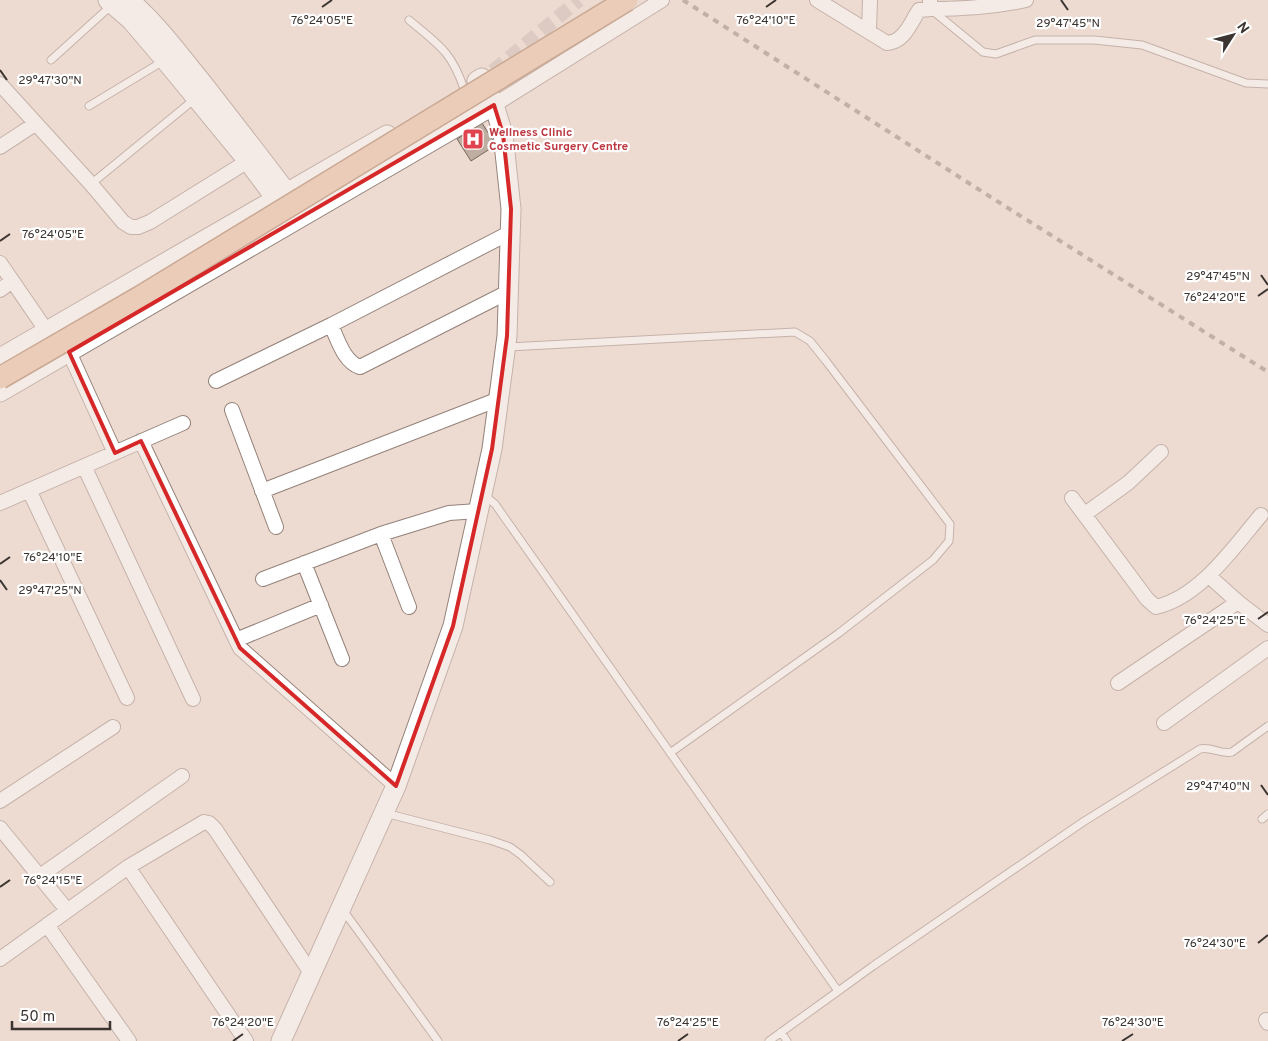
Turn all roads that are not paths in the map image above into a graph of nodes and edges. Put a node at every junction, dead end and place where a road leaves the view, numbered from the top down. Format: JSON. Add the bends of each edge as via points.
{"nodes":[{"id":1,"x":626,"y":0,"type":"edge"},
{"id":2,"x":662,"y":0,"type":"edge"},
{"id":3,"x":817,"y":0,"type":"edge"},
{"id":4,"x":870,"y":0,"type":"edge"},
{"id":5,"x":1026,"y":0,"type":"edge"},
{"id":6,"x":117,"y":1,"type":"edge"},
{"id":7,"x":931,"y":5,"type":"edge"},
{"id":8,"x":409,"y":20,"type":"dead end"},
{"id":9,"x":869,"y":31,"type":"junction"},
{"id":10,"x":51,"y":60,"type":"dead end"},
{"id":11,"x":166,"y":60,"type":"junction"},
{"id":12,"x":0,"y":84,"type":"edge"},
{"id":13,"x":1268,"y":84,"type":"edge"},
{"id":14,"x":464,"y":89,"type":"junction"},
{"id":15,"x":197,"y":98,"type":"junction"},
{"id":16,"x":494,"y":104,"type":"junction"},
{"id":17,"x":89,"y":106,"type":"dead end"},
{"id":18,"x":35,"y":124,"type":"junction"},
{"id":19,"x":0,"y":147,"type":"edge"},
{"id":20,"x":253,"y":158,"type":"junction"},
{"id":21,"x":91,"y":184,"type":"junction"},
{"id":22,"x":281,"y":195,"type":"junction"},
{"id":23,"x":299,"y":219,"type":"junction"},
{"id":24,"x":511,"y":232,"type":"junction"},
{"id":25,"x":0,"y":263,"type":"edge"},
{"id":26,"x":12,"y":281,"type":"junction"},
{"id":27,"x":0,"y":290,"type":"edge"},
{"id":28,"x":508,"y":292,"type":"junction"},
{"id":29,"x":332,"y":325,"type":"junction"},
{"id":30,"x":46,"y":330,"type":"junction"},
{"id":31,"x":506,"y":347,"type":"junction"},
{"id":32,"x":70,"y":352,"type":"junction"},
{"id":33,"x":0,"y":358,"type":"edge"},
{"id":34,"x":0,"y":378,"type":"edge"},
{"id":35,"x":216,"y":381,"type":"dead end"},
{"id":36,"x":0,"y":392,"type":"edge"},
{"id":37,"x":499,"y":399,"type":"junction"},
{"id":38,"x":232,"y":410,"type":"dead end"},
{"id":39,"x":183,"y":423,"type":"dead end"},
{"id":40,"x":141,"y":441,"type":"junction"},
{"id":41,"x":1161,"y":452,"type":"dead end"},
{"id":42,"x":115,"y":453,"type":"junction"},
{"id":43,"x":84,"y":466,"type":"junction"},
{"id":44,"x":29,"y":490,"type":"junction"},
{"id":45,"x":262,"y":491,"type":"junction"},
{"id":46,"x":1072,"y":498,"type":"dead end"},
{"id":47,"x":480,"y":502,"type":"junction"},
{"id":48,"x":0,"y":504,"type":"edge"},
{"id":49,"x":1085,"y":514,"type":"junction"},
{"id":50,"x":1261,"y":516,"type":"dead end"},
{"id":51,"x":276,"y":528,"type":"dead end"},
{"id":52,"x":381,"y":534,"type":"junction"},
{"id":53,"x":304,"y":564,"type":"junction"},
{"id":54,"x":1209,"y":576,"type":"junction"},
{"id":55,"x":263,"y":579,"type":"dead end"},
{"id":56,"x":1238,"y":602,"type":"junction"},
{"id":57,"x":321,"y":605,"type":"junction"},
{"id":58,"x":409,"y":607,"type":"dead end"},
{"id":59,"x":1268,"y":625,"type":"edge"},
{"id":60,"x":236,"y":640,"type":"junction"},
{"id":61,"x":1268,"y":648,"type":"edge"},
{"id":62,"x":342,"y":659,"type":"dead end"},
{"id":63,"x":1118,"y":683,"type":"dead end"},
{"id":64,"x":127,"y":698,"type":"dead end"},
{"id":65,"x":193,"y":699,"type":"dead end"},
{"id":66,"x":1164,"y":723,"type":"dead end"},
{"id":67,"x":1268,"y":726,"type":"edge"},
{"id":68,"x":113,"y":727,"type":"dead end"},
{"id":69,"x":670,"y":753,"type":"junction"},
{"id":70,"x":182,"y":776,"type":"dead end"},
{"id":71,"x":396,"y":786,"type":"junction"},
{"id":72,"x":0,"y":801,"type":"edge"},
{"id":73,"x":384,"y":813,"type":"junction"},
{"id":74,"x":0,"y":828,"type":"edge"},
{"id":75,"x":128,"y":868,"type":"junction"},
{"id":76,"x":40,"y":876,"type":"junction"},
{"id":77,"x":550,"y":882,"type":"dead end"},
{"id":78,"x":341,"y":908,"type":"junction"},
{"id":79,"x":67,"y":910,"type":"junction"},
{"id":80,"x":47,"y":925,"type":"junction"},
{"id":81,"x":0,"y":959,"type":"edge"},
{"id":82,"x":311,"y":973,"type":"junction"},
{"id":83,"x":838,"y":991,"type":"junction"},
{"id":84,"x":781,"y":1032,"type":"junction"},
{"id":85,"x":128,"y":1041,"type":"edge"},
{"id":86,"x":246,"y":1041,"type":"edge"},
{"id":87,"x":281,"y":1041,"type":"edge"},
{"id":88,"x":438,"y":1041,"type":"edge"},
{"id":89,"x":769,"y":1041,"type":"edge"},
{"id":90,"x":787,"y":1041,"type":"edge"}],
"edges":[{"from":1,"to":34,"type":"main road","bridge":true,"via":[[140,297]]},
{"from":2,"to":16,"type":"street"},
{"from":3,"to":9,"type":"street"},
{"from":4,"to":9,"type":"street"},
{"from":5,"to":7,"type":"street","via":[[974,9]]},
{"from":6,"to":10,"type":"lane"},
{"from":6,"to":11,"type":"street"},
{"from":6,"to":20,"type":"street","via":[[140,9],[183,59]]},
{"from":7,"to":9,"type":"street","via":[[919,10],[906,32],[894,42],[887,43]]},
{"from":7,"to":13,"type":"lane","via":[[983,52],[996,54],[1035,40],[1094,40],[1142,45],[1246,83]]},
{"from":8,"to":14,"type":"lane","via":[[453,61]]},
{"from":11,"to":15,"type":"street"},
{"from":11,"to":17,"type":"lane"},
{"from":12,"to":18,"type":"street"},
{"from":14,"to":16,"type":"street","via":[[487,74]]},
{"from":14,"to":22,"type":"street"},
{"from":15,"to":20,"type":"street"},
{"from":15,"to":21,"type":"lane"},
{"from":16,"to":23,"type":"street"},
{"from":16,"to":24,"type":"street","via":[[503,134]]},
{"from":18,"to":19,"type":"street"},
{"from":18,"to":21,"type":"street"},
{"from":20,"to":21,"type":"street","via":[[138,227],[123,222]]},
{"from":20,"to":22,"type":"street"},
{"from":22,"to":23,"type":"street"},
{"from":22,"to":30,"type":"street"},
{"from":23,"to":32,"type":"street"},
{"from":24,"to":28,"type":"street"},
{"from":24,"to":29,"type":"street"},
{"from":25,"to":26,"type":"street"},
{"from":26,"to":27,"type":"street"},
{"from":26,"to":30,"type":"street"},
{"from":28,"to":29,"type":"street","via":[[360,367],[347,357]]},
{"from":28,"to":31,"type":"street"},
{"from":29,"to":35,"type":"street"},
{"from":30,"to":33,"type":"street"},
{"from":31,"to":37,"type":"street"},
{"from":31,"to":69,"type":"lane","via":[[795,332],[810,341],[950,524],[949,541],[933,560],[839,633]]},
{"from":32,"to":36,"type":"street"},
{"from":32,"to":42,"type":"street"},
{"from":37,"to":45,"type":"street"},
{"from":37,"to":47,"type":"street"},
{"from":38,"to":45,"type":"street"},
{"from":39,"to":40,"type":"street"},
{"from":40,"to":42,"type":"street"},
{"from":40,"to":60,"type":"street"},
{"from":41,"to":49,"type":"street","via":[[1128,483]]},
{"from":42,"to":43,"type":"street"},
{"from":43,"to":44,"type":"street"},
{"from":43,"to":65,"type":"street"},
{"from":44,"to":48,"type":"street"},
{"from":44,"to":64,"type":"street"},
{"from":45,"to":51,"type":"street"},
{"from":46,"to":49,"type":"street"},
{"from":47,"to":52,"type":"street"},
{"from":47,"to":69,"type":"lane","via":[[495,504]]},
{"from":47,"to":71,"type":"street","via":[[453,626]]},
{"from":49,"to":54,"type":"street","via":[[1147,599],[1156,606],[1173,601]]},
{"from":50,"to":54,"type":"street"},
{"from":52,"to":53,"type":"street"},
{"from":52,"to":58,"type":"street"},
{"from":53,"to":55,"type":"street"},
{"from":53,"to":57,"type":"street"},
{"from":54,"to":56,"type":"street"},
{"from":56,"to":59,"type":"street"},
{"from":56,"to":63,"type":"street"},
{"from":57,"to":60,"type":"street"},
{"from":57,"to":62,"type":"street"},
{"from":60,"to":71,"type":"street","via":[[240,648]]},
{"from":61,"to":66,"type":"street"},
{"from":67,"to":83,"type":"lane","via":[[1232,752],[1205,748],[1083,822]]},
{"from":68,"to":72,"type":"street"},
{"from":69,"to":83,"type":"lane"},
{"from":70,"to":76,"type":"street"},
{"from":71,"to":73,"type":"street"},
{"from":73,"to":77,"type":"lane","via":[[510,847],[522,854]]},
{"from":73,"to":78,"type":"street"},
{"from":74,"to":76,"type":"street"},
{"from":75,"to":79,"type":"street"},
{"from":75,"to":82,"type":"street","via":[[194,826],[209,823]]},
{"from":75,"to":86,"type":"street"},
{"from":76,"to":79,"type":"street"},
{"from":78,"to":82,"type":"street"},
{"from":78,"to":88,"type":"lane"},
{"from":79,"to":80,"type":"street"},
{"from":80,"to":81,"type":"street"},
{"from":80,"to":85,"type":"street"},
{"from":82,"to":87,"type":"street"},
{"from":83,"to":84,"type":"lane"},
{"from":84,"to":89,"type":"lane"},
{"from":84,"to":90,"type":"lane"}]}
